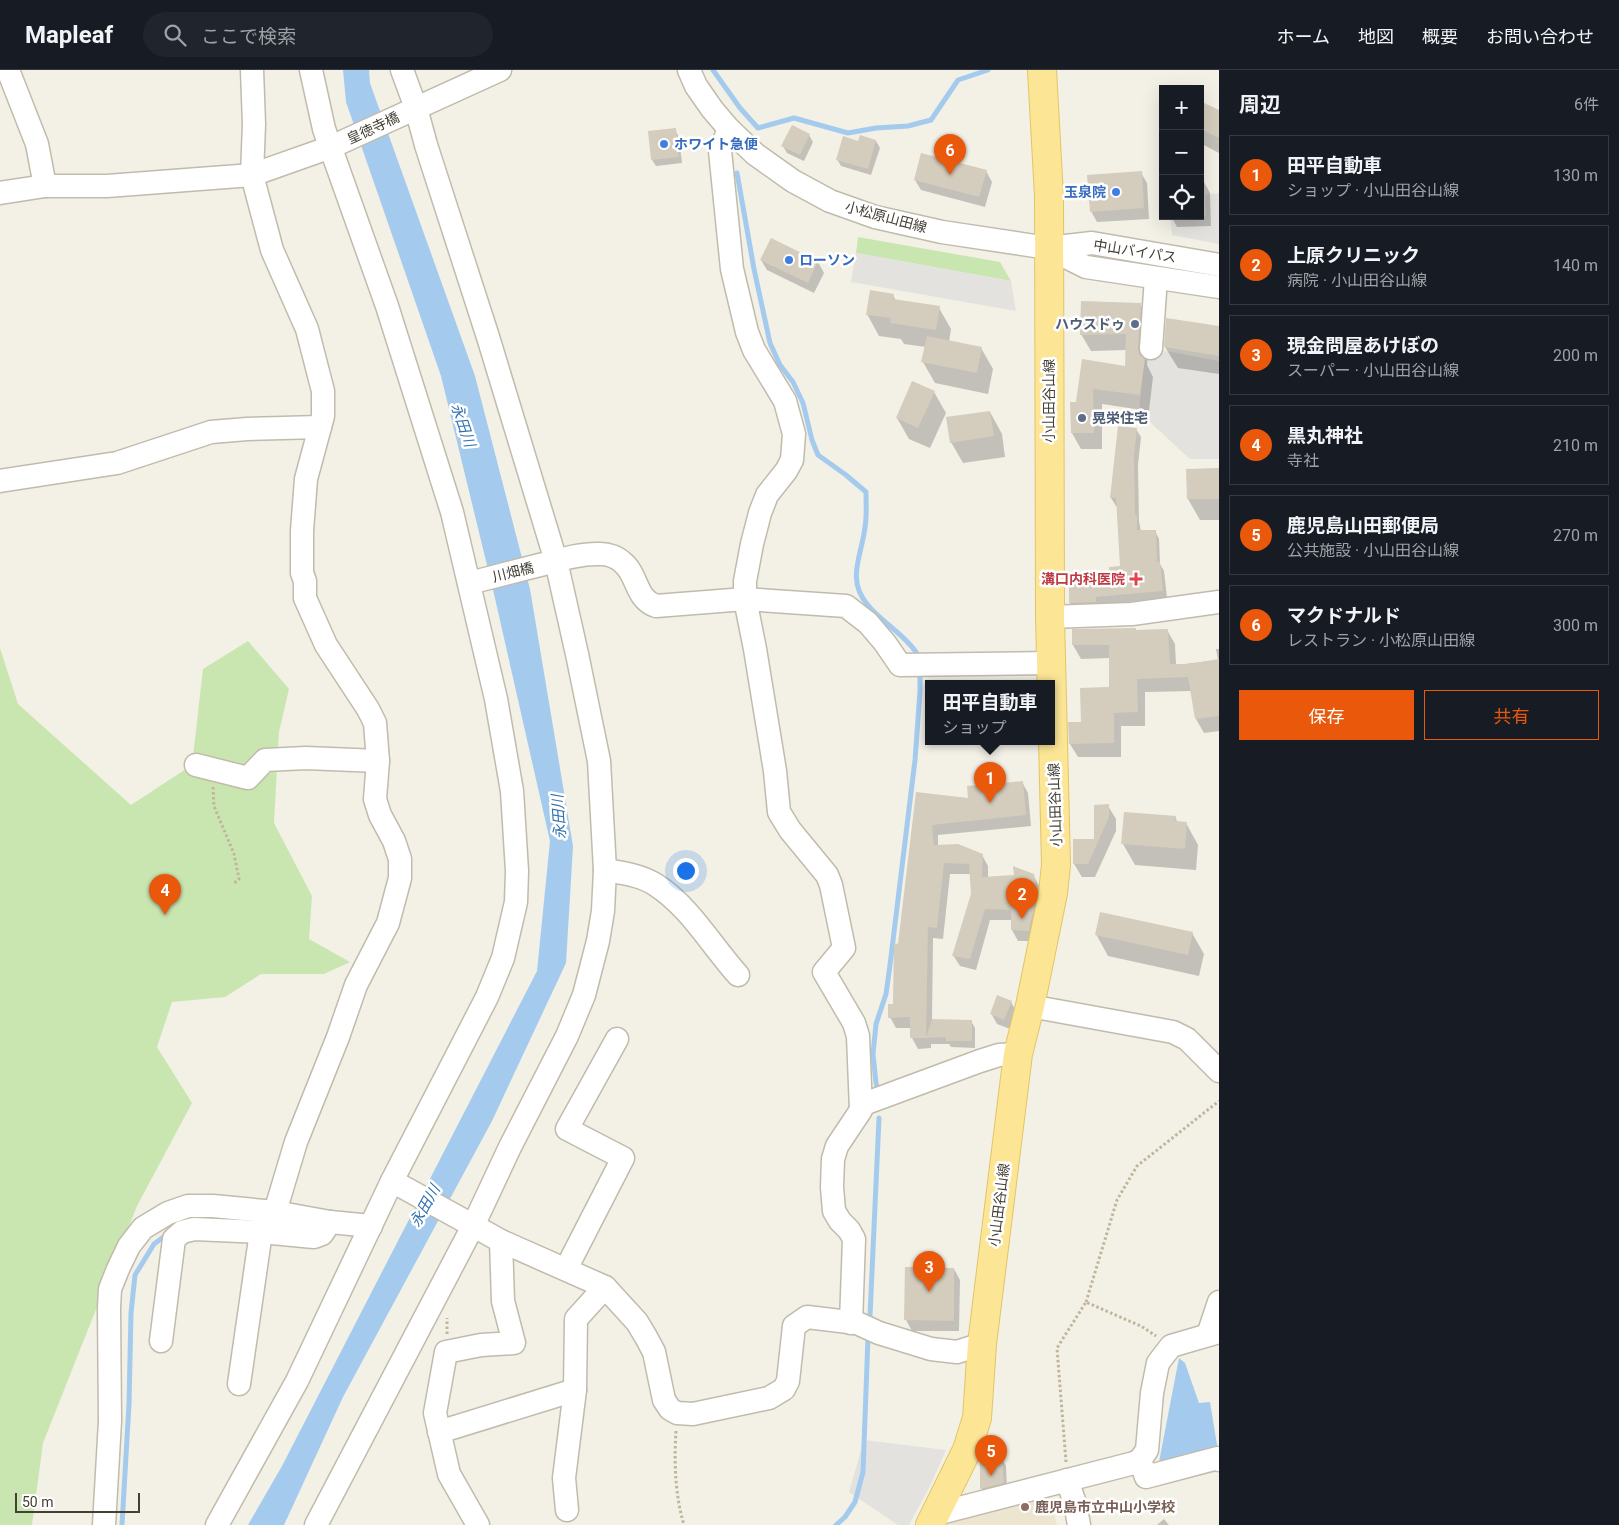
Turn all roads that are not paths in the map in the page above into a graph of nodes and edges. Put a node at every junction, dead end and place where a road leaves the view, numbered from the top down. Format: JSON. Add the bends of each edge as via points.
{"nodes":[{"id":1,"x":8,"y":70,"type":"edge"},
{"id":2,"x":252,"y":70,"type":"edge"},
{"id":3,"x":311,"y":70,"type":"edge"},
{"id":4,"x":402,"y":70,"type":"edge"},
{"id":5,"x":500,"y":70,"type":"edge"},
{"id":6,"x":688,"y":70,"type":"edge"},
{"id":7,"x":1042,"y":70,"type":"edge"},
{"id":8,"x":416,"y":108,"type":"junction"},
{"id":9,"x":729,"y":129,"type":"junction"},
{"id":10,"x":331,"y":148,"type":"junction"},
{"id":11,"x":252,"y":175,"type":"junction"},
{"id":12,"x":45,"y":186,"type":"junction"},
{"id":13,"x":0,"y":193,"type":"edge"},
{"id":14,"x":1048,"y":248,"type":"junction"},
{"id":15,"x":1219,"y":265,"type":"edge"},
{"id":16,"x":1156,"y":278,"type":"junction"},
{"id":17,"x":1219,"y":287,"type":"edge"},
{"id":18,"x":1150,"y":348,"type":"dead end"},
{"id":19,"x":320,"y":427,"type":"junction"},
{"id":20,"x":0,"y":481,"type":"edge"},
{"id":21,"x":556,"y":561,"type":"junction"},
{"id":22,"x":469,"y":583,"type":"junction"},
{"id":23,"x":744,"y":599,"type":"junction"},
{"id":24,"x":1219,"y":602,"type":"edge"},
{"id":25,"x":1050,"y":617,"type":"junction"},
{"id":26,"x":1051,"y":663,"type":"junction"},
{"id":27,"x":1051,"y":680,"type":"edge"},
{"id":28,"x":1053,"y":745,"type":"edge"},
{"id":29,"x":378,"y":761,"type":"junction"},
{"id":30,"x":196,"y":765,"type":"dead end"},
{"id":31,"x":605,"y":870,"type":"junction"},
{"id":32,"x":738,"y":975,"type":"dead end"},
{"id":33,"x":1030,"y":1006,"type":"junction"},
{"id":34,"x":617,"y":1039,"type":"dead end"},
{"id":35,"x":1018,"y":1054,"type":"junction"},
{"id":36,"x":1219,"y":1071,"type":"edge"},
{"id":37,"x":861,"y":1105,"type":"junction"},
{"id":38,"x":392,"y":1181,"type":"junction"},
{"id":39,"x":275,"y":1212,"type":"junction"},
{"id":40,"x":330,"y":1222,"type":"junction"},
{"id":41,"x":371,"y":1226,"type":"junction"},
{"id":42,"x":473,"y":1226,"type":"junction"},
{"id":43,"x":261,"y":1232,"type":"junction"},
{"id":44,"x":501,"y":1241,"type":"junction"},
{"id":45,"x":566,"y":1269,"type":"junction"},
{"id":46,"x":605,"y":1287,"type":"junction"},
{"id":47,"x":1219,"y":1302,"type":"edge"},
{"id":48,"x":851,"y":1323,"type":"junction"},
{"id":49,"x":1213,"y":1334,"type":"edge"},
{"id":50,"x":161,"y":1341,"type":"dead end"},
{"id":51,"x":982,"y":1344,"type":"junction"},
{"id":52,"x":239,"y":1384,"type":"dead end"},
{"id":53,"x":575,"y":1390,"type":"junction"},
{"id":54,"x":439,"y":1432,"type":"junction"},
{"id":55,"x":1140,"y":1460,"type":"junction"},
{"id":56,"x":1219,"y":1460,"type":"edge"},
{"id":57,"x":1067,"y":1480,"type":"junction"},
{"id":58,"x":567,"y":1510,"type":"dead end"},
{"id":59,"x":933,"y":1520,"type":"edge"},
{"id":60,"x":104,"y":1525,"type":"edge"},
{"id":61,"x":217,"y":1525,"type":"edge"},
{"id":62,"x":316,"y":1525,"type":"edge"},
{"id":63,"x":478,"y":1525,"type":"edge"},
{"id":64,"x":1079,"y":1525,"type":"edge"}],
"edges":[{"from":1,"to":12,"type":"street","via":[[37,144]]},
{"from":2,"to":11,"type":"street"},
{"from":3,"to":10,"type":"street"},
{"from":4,"to":8,"type":"street"},
{"from":5,"to":8,"type":"street","name":"皇徳寺橋"},
{"from":6,"to":9,"type":"street","name":"小松原山田線","via":[[696,86]]},
{"from":7,"to":14,"type":"main road","name":"小山田谷山線","via":[[1049,196]]},
{"from":8,"to":10,"type":"street","name":"皇徳寺橋"},
{"from":8,"to":21,"type":"street"},
{"from":9,"to":14,"type":"street","name":"小松原山田線","via":[[755,154],[830,201],[874,217],[942,232]]},
{"from":9,"to":23,"type":"street","via":[[720,151],[732,269],[754,350],[785,401],[794,434],[792,460],[766,495],[760,513]]},
{"from":10,"to":11,"type":"street","name":"皇徳寺橋"},
{"from":10,"to":22,"type":"street","via":[[399,344],[452,512]]},
{"from":11,"to":12,"type":"street","name":"皇徳寺橋","via":[[107,186]]},
{"from":11,"to":19,"type":"street","via":[[272,250],[307,328],[323,391]]},
{"from":12,"to":13,"type":"street","name":"皇徳寺橋"},
{"from":14,"to":15,"type":"street","name":"中山バイパス","via":[[1092,243]]},
{"from":14,"to":16,"type":"street","name":"中山バイパス","via":[[1086,267]]},
{"from":14,"to":25,"type":"main road","name":"小山田谷山線"},
{"from":16,"to":17,"type":"street","name":"中山バイパス"},
{"from":16,"to":18,"type":"street"},
{"from":19,"to":20,"type":"street","via":[[211,432],[117,463]]},
{"from":19,"to":29,"type":"street","via":[[306,480],[302,531],[305,598],[326,644],[375,723]]},
{"from":21,"to":22,"type":"street","name":"川畑橋"},
{"from":21,"to":23,"type":"street","name":"川畑橋","via":[[591,554],[615,557],[624,562],[643,598],[656,606]]},
{"from":21,"to":31,"type":"street","via":[[599,761]]},
{"from":22,"to":38,"type":"street","via":[[496,699],[512,790],[516,902],[503,958],[487,997]]},
{"from":23,"to":26,"type":"street","name":"川畑橋","via":[[846,606],[868,623],[900,665]]},
{"from":23,"to":37,"type":"street","via":[[774,762],[779,812],[827,875],[831,886],[844,948],[824,972],[854,1023],[858,1036]]},
{"from":24,"to":25,"type":"street","via":[[1132,614]]},
{"from":25,"to":26,"type":"main road","name":"小山田谷山線"},
{"from":26,"to":27,"type":"main road","name":"小山田谷山線"},
{"from":28,"to":33,"type":"main road","name":"小山田谷山線","via":[[1056,865]]},
{"from":29,"to":30,"type":"street","via":[[264,760],[248,778]]},
{"from":29,"to":39,"type":"street","via":[[375,798],[400,859],[400,878],[388,923],[356,985],[296,1142]]},
{"from":31,"to":32,"type":"street","via":[[627,873],[655,884],[688,913]]},
{"from":31,"to":42,"type":"street","via":[[603,911],[584,995]]},
{"from":33,"to":35,"type":"main road","name":"小山田谷山線"},
{"from":33,"to":36,"type":"street","via":[[1173,1032],[1187,1039]]},
{"from":34,"to":45,"type":"street","via":[[567,1129],[623,1158]]},
{"from":35,"to":37,"type":"street","via":[[980,1061]]},
{"from":35,"to":51,"type":"main road","name":"小山田谷山線"},
{"from":37,"to":48,"type":"street","via":[[861,1110],[837,1146],[832,1187],[834,1211],[854,1239]]},
{"from":38,"to":41,"type":"street"},
{"from":38,"to":42,"type":"street"},
{"from":39,"to":40,"type":"street"},
{"from":39,"to":60,"type":"street","via":[[188,1206],[168,1212],[143,1228],[129,1246],[110,1289],[110,1421]]},
{"from":40,"to":41,"type":"street"},
{"from":40,"to":43,"type":"street","via":[[322,1234],[314,1237]]},
{"from":41,"to":61,"type":"street","via":[[297,1381]]},
{"from":42,"to":44,"type":"street"},
{"from":42,"to":62,"type":"street"},
{"from":43,"to":50,"type":"street","via":[[194,1229],[182,1232],[174,1239]]},
{"from":43,"to":52,"type":"street"},
{"from":44,"to":45,"type":"street"},
{"from":44,"to":54,"type":"street","via":[[502,1301],[514,1343],[446,1352],[435,1413]]},
{"from":45,"to":46,"type":"street"},
{"from":46,"to":48,"type":"street","via":[[637,1322],[646,1337],[654,1352],[664,1400],[677,1413],[693,1414],[769,1398],[784,1389],[788,1381],[794,1326],[807,1317]]},
{"from":46,"to":53,"type":"street","via":[[576,1319]]},
{"from":47,"to":49,"type":"street"},
{"from":48,"to":51,"type":"street","via":[[930,1349],[957,1352]]},
{"from":49,"to":55,"type":"street","via":[[1171,1346],[1158,1364],[1147,1450]]},
{"from":51,"to":59,"type":"main road","name":"小山田谷山線","via":[[977,1418],[967,1450]]},
{"from":53,"to":54,"type":"street"},
{"from":53,"to":58,"type":"street","via":[[564,1478]]},
{"from":54,"to":63,"type":"street","via":[[449,1474]]},
{"from":55,"to":56,"type":"street","via":[[1146,1478]]},
{"from":55,"to":57,"type":"street"},
{"from":57,"to":59,"type":"street"},
{"from":57,"to":64,"type":"street"}]}
